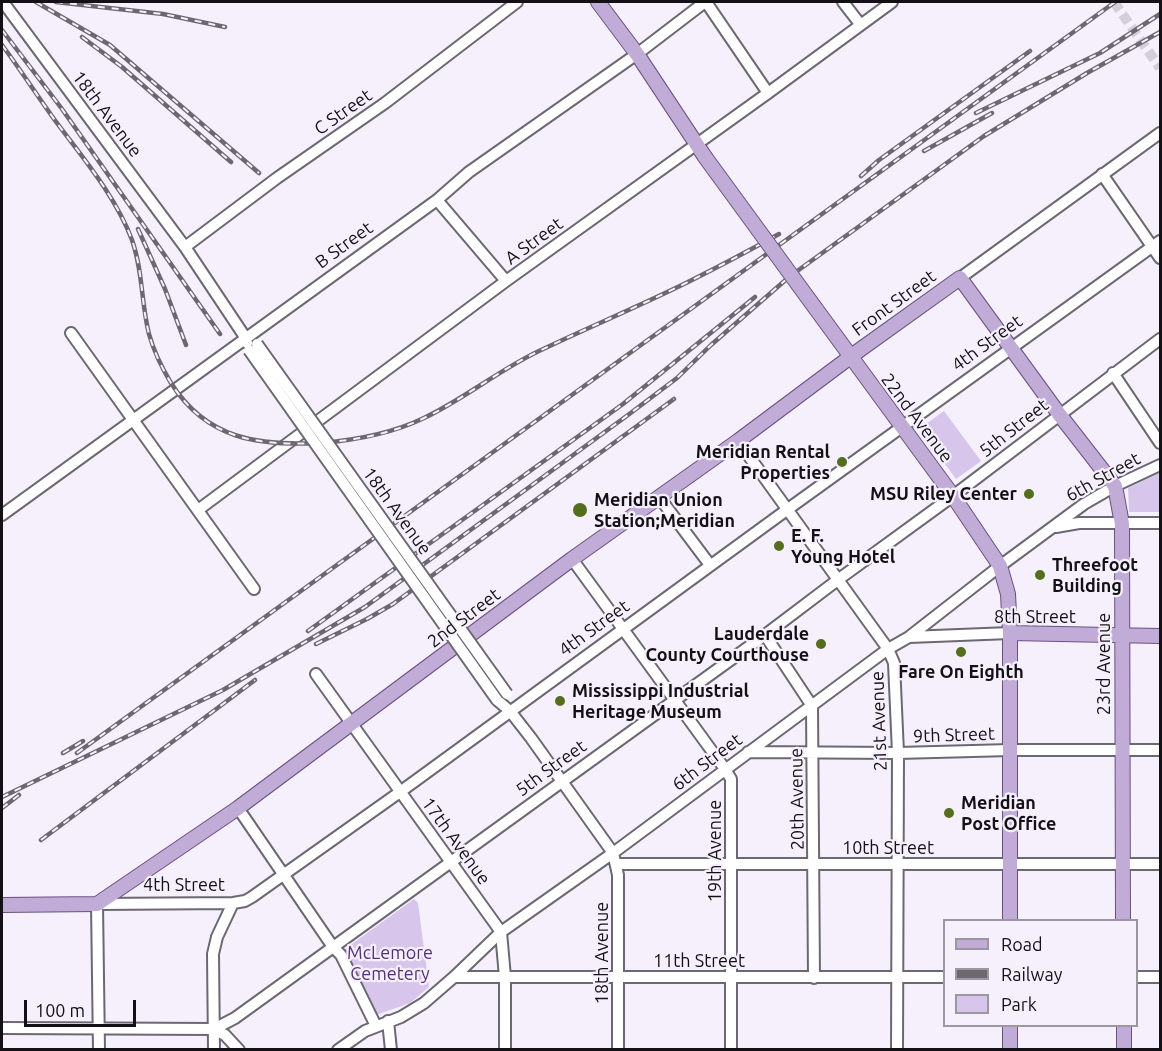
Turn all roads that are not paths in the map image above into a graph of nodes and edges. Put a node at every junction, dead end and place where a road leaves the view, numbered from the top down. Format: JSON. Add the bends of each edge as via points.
{"nodes":[{"id":1,"x":3,"y":2,"type":"edge"},
{"id":2,"x":517,"y":2,"type":"edge"},
{"id":3,"x":598,"y":2,"type":"edge"},
{"id":4,"x":705,"y":2,"type":"edge"},
{"id":5,"x":843,"y":2,"type":"edge"},
{"id":6,"x":892,"y":2,"type":"edge"},
{"id":7,"x":860,"y":24,"type":"junction"},
{"id":8,"x":637,"y":54,"type":"junction"},
{"id":9,"x":768,"y":93,"type":"junction"},
{"id":10,"x":1161,"y":133,"type":"edge"},
{"id":11,"x":696,"y":144,"type":"junction"},
{"id":12,"x":1102,"y":174,"type":"junction"},
{"id":13,"x":437,"y":200,"type":"junction"},
{"id":14,"x":1157,"y":244,"type":"edge"},
{"id":15,"x":185,"y":247,"type":"junction"},
{"id":16,"x":1161,"y":258,"type":"edge"},
{"id":17,"x":960,"y":278,"type":"junction"},
{"id":18,"x":506,"y":281,"type":"junction"},
{"id":19,"x":71,"y":333,"type":"dead end"},
{"id":20,"x":245,"y":337,"type":"junction"},
{"id":21,"x":1161,"y":339,"type":"edge"},
{"id":22,"x":253,"y":347,"type":"junction"},
{"id":23,"x":1011,"y":348,"type":"junction"},
{"id":24,"x":850,"y":358,"type":"junction"},
{"id":25,"x":1113,"y":373,"type":"junction"},
{"id":26,"x":1059,"y":414,"type":"junction"},
{"id":27,"x":133,"y":419,"type":"junction"},
{"id":28,"x":902,"y":427,"type":"junction"},
{"id":29,"x":738,"y":441,"type":"junction"},
{"id":30,"x":1161,"y":443,"type":"edge"},
{"id":31,"x":1161,"y":465,"type":"edge"},
{"id":32,"x":1115,"y":486,"type":"junction"},
{"id":33,"x":953,"y":496,"type":"junction"},
{"id":34,"x":659,"y":497,"type":"junction"},
{"id":35,"x":788,"y":508,"type":"junction"},
{"id":36,"x":198,"y":510,"type":"junction"},
{"id":37,"x":2,"y":515,"type":"edge"},
{"id":38,"x":1161,"y":523,"type":"edge"},
{"id":39,"x":1122,"y":524,"type":"junction"},
{"id":40,"x":1052,"y":528,"type":"junction"},
{"id":41,"x":572,"y":559,"type":"junction"},
{"id":42,"x":710,"y":565,"type":"junction"},
{"id":43,"x":1000,"y":566,"type":"junction"},
{"id":44,"x":839,"y":579,"type":"junction"},
{"id":45,"x":254,"y":589,"type":"dead end"},
{"id":46,"x":624,"y":629,"type":"junction"},
{"id":47,"x":1010,"y":633,"type":"junction"},
{"id":48,"x":765,"y":635,"type":"junction"},
{"id":49,"x":1122,"y":635,"type":"junction"},
{"id":50,"x":1161,"y":636,"type":"edge"},
{"id":51,"x":909,"y":637,"type":"junction"},
{"id":52,"x":888,"y":649,"type":"junction"},
{"id":53,"x":316,"y":674,"type":"dead end"},
{"id":54,"x":675,"y":699,"type":"junction"},
{"id":55,"x":812,"y":706,"type":"junction"},
{"id":56,"x":510,"y":711,"type":"junction"},
{"id":57,"x":352,"y":724,"type":"junction"},
{"id":58,"x":1010,"y":750,"type":"junction"},
{"id":59,"x":1161,"y":750,"type":"edge"},
{"id":60,"x":1122,"y":751,"type":"junction"},
{"id":61,"x":748,"y":753,"type":"junction"},
{"id":62,"x":814,"y":753,"type":"junction"},
{"id":63,"x":898,"y":753,"type":"junction"},
{"id":64,"x":725,"y":769,"type":"junction"},
{"id":65,"x":562,"y":781,"type":"junction"},
{"id":66,"x":400,"y":792,"type":"junction"},
{"id":67,"x":238,"y":808,"type":"junction"},
{"id":68,"x":614,"y":858,"type":"junction"},
{"id":69,"x":450,"y":861,"type":"junction"},
{"id":70,"x":731,"y":864,"type":"junction"},
{"id":71,"x":815,"y":864,"type":"junction"},
{"id":72,"x":897,"y":864,"type":"junction"},
{"id":73,"x":1010,"y":864,"type":"junction"},
{"id":74,"x":1123,"y":864,"type":"junction"},
{"id":75,"x":1161,"y":864,"type":"edge"},
{"id":76,"x":284,"y":874,"type":"junction"},
{"id":77,"x":233,"y":903,"type":"junction"},
{"id":78,"x":97,"y":904,"type":"junction"},
{"id":79,"x":2,"y":905,"type":"edge"},
{"id":80,"x":1010,"y":919,"type":"edge"},
{"id":81,"x":1124,"y":919,"type":"edge"},
{"id":82,"x":501,"y":932,"type":"junction"},
{"id":83,"x":333,"y":947,"type":"junction"},
{"id":84,"x":454,"y":977,"type":"junction"},
{"id":85,"x":505,"y":977,"type":"junction"},
{"id":86,"x":897,"y":977,"type":"junction"},
{"id":87,"x":943,"y":977,"type":"edge"},
{"id":88,"x":1138,"y":977,"type":"edge"},
{"id":89,"x":1161,"y":977,"type":"edge"},
{"id":90,"x":619,"y":978,"type":"junction"},
{"id":91,"x":732,"y":978,"type":"junction"},
{"id":92,"x":814,"y":978,"type":"junction"},
{"id":93,"x":388,"y":1021,"type":"junction"},
{"id":94,"x":376,"y":1026,"type":"junction"},
{"id":95,"x":1010,"y":1027,"type":"edge"},
{"id":96,"x":1124,"y":1027,"type":"edge"},
{"id":97,"x":2,"y":1028,"type":"edge"},
{"id":98,"x":99,"y":1029,"type":"junction"},
{"id":99,"x":214,"y":1029,"type":"junction"},
{"id":100,"x":99,"y":1050,"type":"edge"},
{"id":101,"x":214,"y":1050,"type":"edge"},
{"id":102,"x":239,"y":1050,"type":"edge"},
{"id":103,"x":338,"y":1050,"type":"edge"},
{"id":104,"x":391,"y":1050,"type":"edge"},
{"id":105,"x":505,"y":1050,"type":"edge"},
{"id":106,"x":618,"y":1050,"type":"edge"},
{"id":107,"x":731,"y":1050,"type":"edge"},
{"id":108,"x":897,"y":1050,"type":"edge"},
{"id":109,"x":1010,"y":1050,"type":"edge"},
{"id":110,"x":1124,"y":1050,"type":"edge"}],
"edges":[{"from":1,"to":15,"type":"street","name":"18th Avenue"},
{"from":2,"to":15,"type":"street","name":"C Street"},
{"from":3,"to":8,"type":"main road","name":"22nd Avenue"},
{"from":4,"to":8,"type":"street","name":"B Street"},
{"from":4,"to":9,"type":"street"},
{"from":5,"to":7,"type":"street"},
{"from":6,"to":7,"type":"street","name":"A Street"},
{"from":7,"to":9,"type":"street","name":"A Street"},
{"from":8,"to":11,"type":"main road","name":"22nd Avenue"},
{"from":8,"to":13,"type":"street","name":"B Street","via":[[469,172]]},
{"from":9,"to":11,"type":"street","name":"A Street"},
{"from":10,"to":12,"type":"street"},
{"from":11,"to":18,"type":"street","name":"A Street"},
{"from":11,"to":24,"type":"main road","name":"22nd Avenue","bridge":true},
{"from":12,"to":14,"type":"street"},
{"from":12,"to":17,"type":"street"},
{"from":13,"to":18,"type":"street"},
{"from":13,"to":20,"type":"street","name":"B Street"},
{"from":14,"to":16,"type":"street"},
{"from":14,"to":23,"type":"street","name":"4th Street"},
{"from":15,"to":20,"type":"street","name":"18th Avenue"},
{"from":17,"to":23,"type":"main road","name":"23rd Avenue"},
{"from":17,"to":24,"type":"main road","name":"Front Street"},
{"from":18,"to":36,"type":"street","name":"A Street"},
{"from":19,"to":27,"type":"street"},
{"from":20,"to":22,"type":"street","name":"18th Avenue"},
{"from":20,"to":27,"type":"street","name":"B Street"},
{"from":21,"to":25,"type":"street","name":"5th Street"},
{"from":22,"to":56,"type":"street","name":"18th Avenue","bridge":true,"via":[[497,700]]},
{"from":22,"to":56,"type":"street","name":"18th Avenue","bridge":true,"via":[[507,694]]},
{"from":23,"to":26,"type":"main road","name":"23rd Avenue"},
{"from":23,"to":28,"type":"street","name":"4th Street"},
{"from":24,"to":28,"type":"main road","name":"22nd Avenue"},
{"from":24,"to":29,"type":"main road","name":"2nd Street"},
{"from":25,"to":26,"type":"street","name":"5th Street"},
{"from":25,"to":30,"type":"street"},
{"from":26,"to":32,"type":"main road","name":"23rd Avenue"},
{"from":26,"to":33,"type":"street","name":"5th Street"},
{"from":27,"to":36,"type":"street"},
{"from":27,"to":37,"type":"street","name":"B Street"},
{"from":28,"to":33,"type":"main road","name":"22nd Avenue"},
{"from":28,"to":35,"type":"street","name":"4th Street"},
{"from":29,"to":34,"type":"main road","name":"2nd Street"},
{"from":29,"to":35,"type":"street","name":"21st Avenue"},
{"from":31,"to":32,"type":"street","name":"6th Street"},
{"from":32,"to":39,"type":"main road","name":"23rd Avenue"},
{"from":32,"to":40,"type":"street","name":"6th Street"},
{"from":33,"to":43,"type":"main road","name":"22nd Avenue"},
{"from":33,"to":44,"type":"street","name":"5th Street"},
{"from":34,"to":41,"type":"main road","name":"2nd Street"},
{"from":34,"to":42,"type":"street"},
{"from":35,"to":42,"type":"street","name":"4th Street"},
{"from":35,"to":44,"type":"street","name":"21st Avenue"},
{"from":36,"to":45,"type":"street"},
{"from":38,"to":39,"type":"street"},
{"from":39,"to":40,"type":"street","via":[[1079,523]]},
{"from":39,"to":49,"type":"main road","name":"23rd Avenue"},
{"from":40,"to":43,"type":"street","name":"6th Street"},
{"from":41,"to":46,"type":"street","name":"19th Avenue"},
{"from":41,"to":57,"type":"main road","name":"2nd Street"},
{"from":42,"to":46,"type":"street","name":"4th Street"},
{"from":43,"to":47,"type":"main road","name":"22nd Avenue","via":[[1008,594]]},
{"from":43,"to":51,"type":"street","name":"6th Street"},
{"from":44,"to":48,"type":"street","name":"5th Street"},
{"from":44,"to":52,"type":"street","name":"21st Avenue"},
{"from":46,"to":54,"type":"street","name":"19th Avenue"},
{"from":46,"to":56,"type":"street","name":"4th Street"},
{"from":47,"to":49,"type":"main road","name":"8th Street"},
{"from":47,"to":51,"type":"street","name":"8th Street"},
{"from":47,"to":58,"type":"main road","name":"22nd Avenue"},
{"from":48,"to":54,"type":"street","name":"5th Street"},
{"from":48,"to":55,"type":"street"},
{"from":49,"to":50,"type":"main road","name":"8th Street"},
{"from":49,"to":60,"type":"main road","name":"23rd Avenue"},
{"from":51,"to":52,"type":"street","name":"6th Street"},
{"from":52,"to":55,"type":"street","name":"6th Street"},
{"from":52,"to":63,"type":"street","name":"21st Avenue","via":[[894,663]]},
{"from":53,"to":57,"type":"street","name":"17th Avenue"},
{"from":54,"to":64,"type":"street","name":"19th Avenue"},
{"from":54,"to":65,"type":"street","name":"5th Street"},
{"from":55,"to":61,"type":"street","name":"6th Street"},
{"from":55,"to":62,"type":"street","name":"20th Avenue"},
{"from":56,"to":65,"type":"street","name":"18th Avenue"},
{"from":56,"to":66,"type":"street","name":"4th Street"},
{"from":57,"to":66,"type":"street","name":"17th Avenue"},
{"from":57,"to":67,"type":"main road","name":"2nd Street"},
{"from":58,"to":60,"type":"street","name":"9th Street"},
{"from":58,"to":63,"type":"street","name":"9th Street"},
{"from":58,"to":73,"type":"main road","name":"22nd Avenue"},
{"from":59,"to":60,"type":"street","name":"9th Street"},
{"from":60,"to":74,"type":"main road","name":"23rd Avenue"},
{"from":61,"to":62,"type":"street","name":"9th Street"},
{"from":61,"to":64,"type":"street","name":"6th Street"},
{"from":62,"to":63,"type":"street","name":"9th Street"},
{"from":62,"to":71,"type":"street","name":"20th Avenue"},
{"from":63,"to":72,"type":"street","name":"21st Avenue"},
{"from":64,"to":68,"type":"street","name":"6th Street"},
{"from":64,"to":70,"type":"street","name":"19th Avenue","via":[[731,779]]},
{"from":65,"to":68,"type":"street","name":"18th Avenue"},
{"from":65,"to":69,"type":"street","name":"5th Street"},
{"from":66,"to":69,"type":"street","name":"17th Avenue"},
{"from":66,"to":76,"type":"street","name":"4th Street"},
{"from":67,"to":76,"type":"street"},
{"from":67,"to":78,"type":"main road","name":"2nd Street"},
{"from":68,"to":70,"type":"street","name":"10th Street"},
{"from":68,"to":82,"type":"street","name":"6th Street"},
{"from":68,"to":90,"type":"street","name":"18th Avenue","via":[[618,875]]},
{"from":69,"to":82,"type":"street","name":"17th Avenue"},
{"from":69,"to":83,"type":"street","name":"5th Street"},
{"from":70,"to":71,"type":"street","name":"10th Street"},
{"from":70,"to":91,"type":"street","name":"19th Avenue"},
{"from":71,"to":72,"type":"street","name":"10th Street"},
{"from":71,"to":92,"type":"street","name":"20th Avenue"},
{"from":72,"to":73,"type":"street","name":"10th Street"},
{"from":72,"to":86,"type":"street","name":"21st Avenue"},
{"from":73,"to":74,"type":"street","name":"10th Street"},
{"from":73,"to":80,"type":"main road","name":"22nd Avenue"},
{"from":74,"to":75,"type":"street","name":"10th Street"},
{"from":74,"to":81,"type":"main road","name":"23rd Avenue"},
{"from":76,"to":77,"type":"street","name":"4th Street","via":[[245,901]]},
{"from":76,"to":83,"type":"street"},
{"from":77,"to":78,"type":"street","name":"4th Street"},
{"from":77,"to":99,"type":"street","via":[[213,954]]},
{"from":78,"to":79,"type":"main road","name":"4th Street"},
{"from":78,"to":98,"type":"street"},
{"from":82,"to":84,"type":"street","name":"6th Street"},
{"from":82,"to":85,"type":"street"},
{"from":83,"to":94,"type":"street","via":[[341,955]]},
{"from":83,"to":99,"type":"street","name":"5th Street"},
{"from":84,"to":85,"type":"street","name":"11th Street"},
{"from":84,"to":93,"type":"street","name":"6th Street","via":[[419,1006]]},
{"from":85,"to":90,"type":"street","name":"11th Street"},
{"from":85,"to":105,"type":"street"},
{"from":86,"to":87,"type":"street","name":"11th Street"},
{"from":86,"to":92,"type":"street","name":"11th Street"},
{"from":86,"to":108,"type":"street","name":"21st Avenue"},
{"from":88,"to":89,"type":"street"},
{"from":90,"to":91,"type":"street","name":"11th Street"},
{"from":90,"to":106,"type":"street","name":"18th Avenue"},
{"from":91,"to":92,"type":"street","name":"11th Street"},
{"from":91,"to":107,"type":"street","name":"19th Avenue"},
{"from":93,"to":94,"type":"street","name":"6th Street"},
{"from":93,"to":104,"type":"street"},
{"from":94,"to":103,"type":"street","name":"6th Street"},
{"from":95,"to":109,"type":"main road"},
{"from":96,"to":110,"type":"main road"},
{"from":97,"to":98,"type":"street","name":"5th Street"},
{"from":98,"to":99,"type":"street","name":"5th Street"},
{"from":98,"to":100,"type":"street"},
{"from":99,"to":101,"type":"street"},
{"from":99,"to":102,"type":"street"}]}
